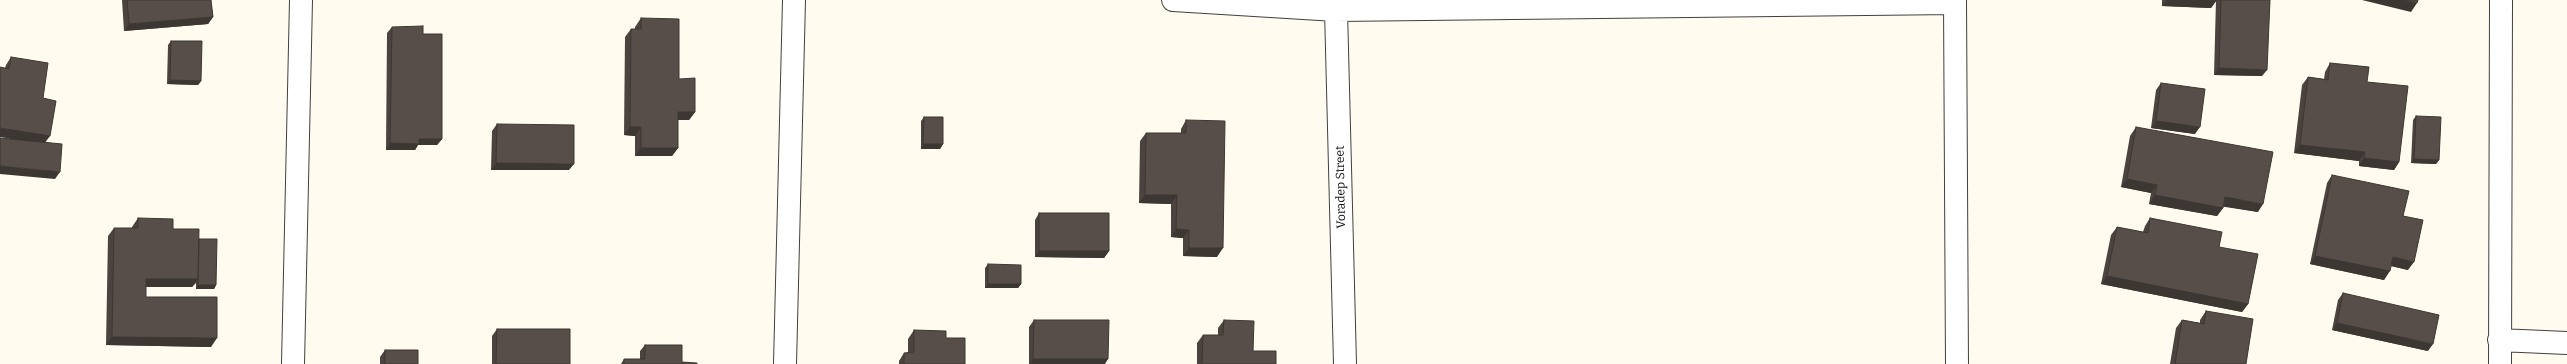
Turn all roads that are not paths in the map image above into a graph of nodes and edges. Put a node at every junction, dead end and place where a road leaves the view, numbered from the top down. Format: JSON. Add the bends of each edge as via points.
{"nodes":[{"id":1,"x":301,"y":0,"type":"edge"},
{"id":2,"x":794,"y":0,"type":"edge"},
{"id":3,"x":1173,"y":0,"type":"edge"},
{"id":4,"x":2501,"y":0,"type":"edge"},
{"id":5,"x":1955,"y":1,"type":"edge"},
{"id":6,"x":1402,"y":4,"type":"edge"},
{"id":7,"x":1336,"y":10,"type":"junction"},
{"id":8,"x":2499,"y":340,"type":"junction"},
{"id":9,"x":2567,"y":343,"type":"edge"},
{"id":10,"x":293,"y":364,"type":"edge"},
{"id":11,"x":784,"y":364,"type":"edge"},
{"id":12,"x":1345,"y":364,"type":"edge"},
{"id":13,"x":1957,"y":364,"type":"edge"},
{"id":14,"x":2500,"y":364,"type":"edge"}],
"edges":[{"from":1,"to":10,"type":"street"},
{"from":2,"to":11,"type":"street"},
{"from":3,"to":7,"type":"street"},
{"from":4,"to":8,"type":"street"},
{"from":5,"to":6,"type":"street"},
{"from":5,"to":13,"type":"street"},
{"from":6,"to":7,"type":"street"},
{"from":7,"to":12,"type":"street","name":"Voradep Street"},
{"from":8,"to":9,"type":"street"},
{"from":8,"to":14,"type":"street"}]}
